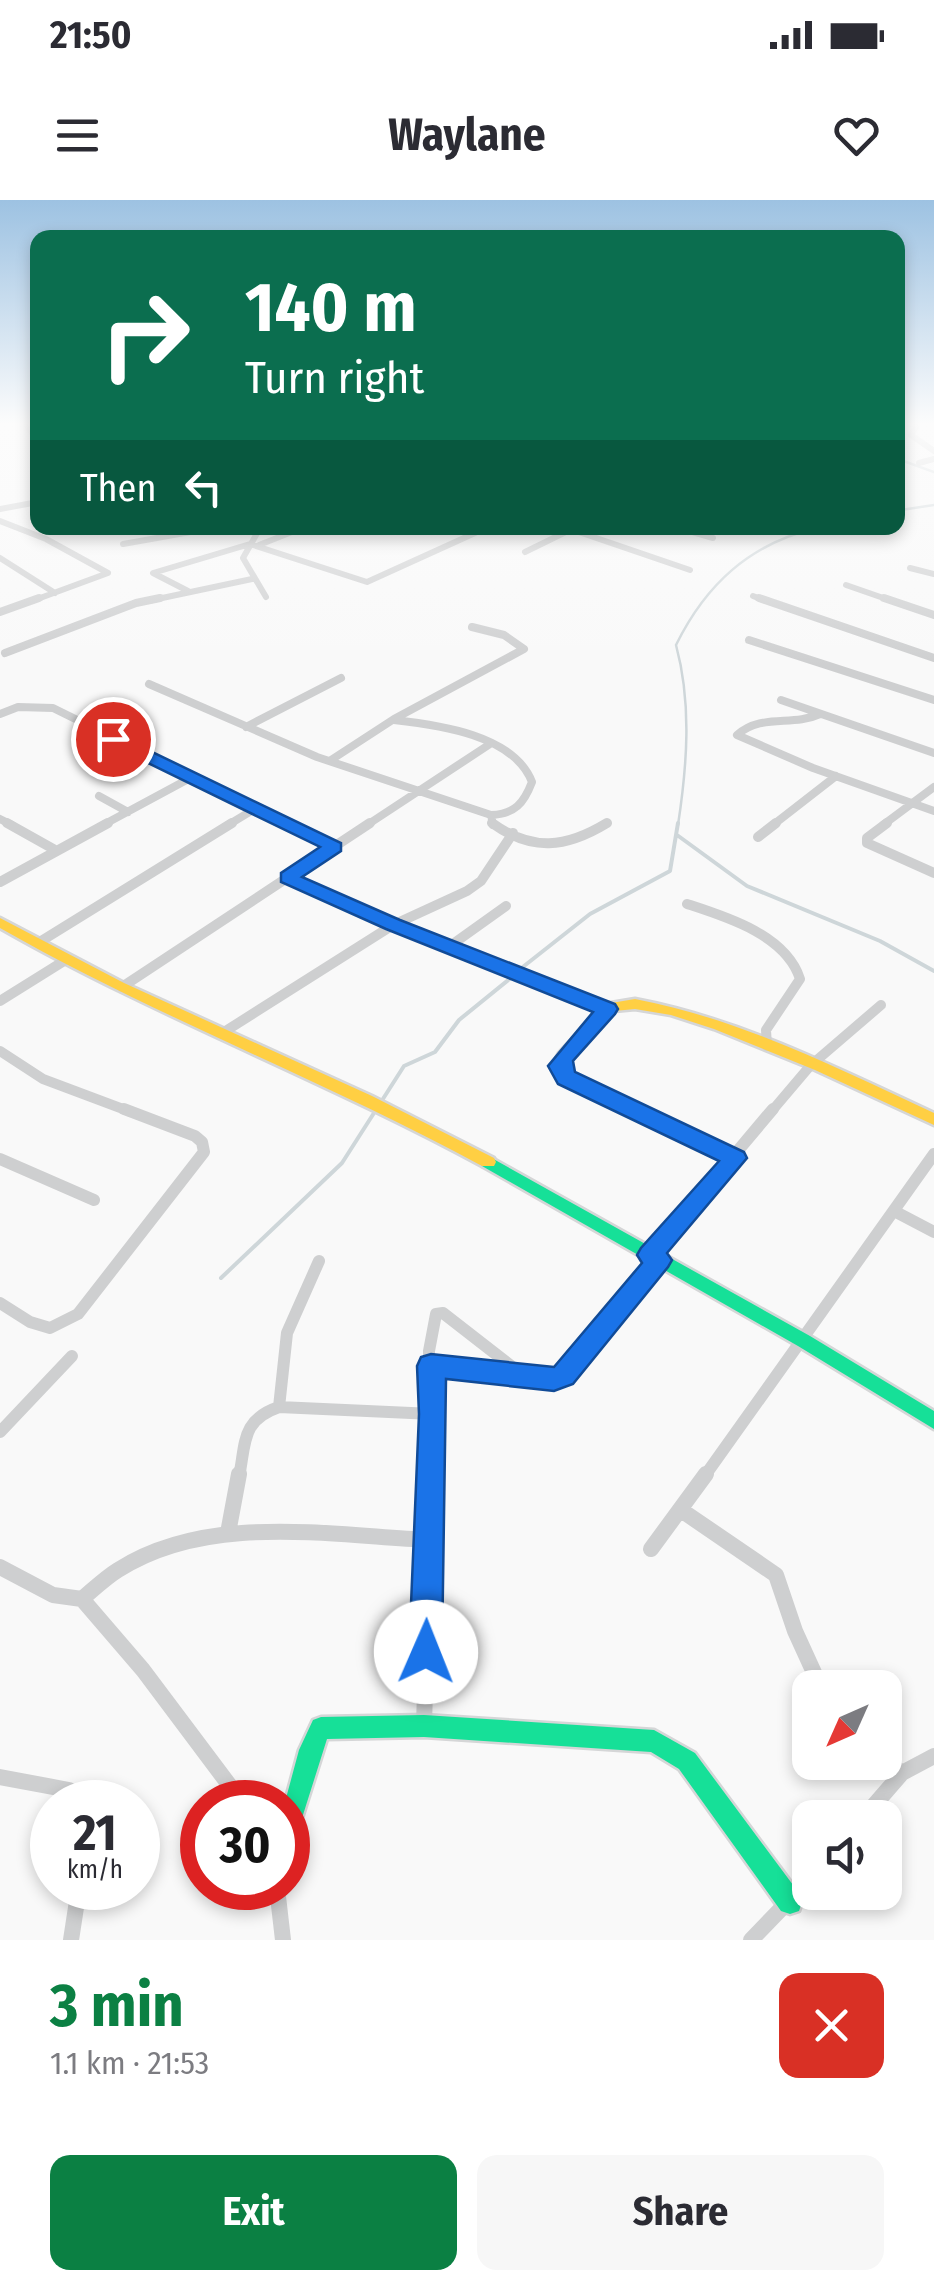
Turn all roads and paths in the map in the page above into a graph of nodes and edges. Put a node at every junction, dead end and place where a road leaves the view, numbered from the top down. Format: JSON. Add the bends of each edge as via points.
{"nodes":[{"id":1,"x":26,"y":504,"type":"edge"},
{"id":2,"x":0,"y":509,"type":"edge"},
{"id":3,"x":0,"y":521,"type":"edge"},
{"id":4,"x":30,"y":533,"type":"edge"},
{"id":5,"x":36,"y":535,"type":"edge"},
{"id":6,"x":162,"y":535,"type":"edge"},
{"id":7,"x":258,"y":535,"type":"edge"},
{"id":8,"x":281,"y":535,"type":"edge"},
{"id":9,"x":470,"y":535,"type":"edge"},
{"id":10,"x":558,"y":535,"type":"edge"},
{"id":11,"x":592,"y":535,"type":"edge"},
{"id":12,"x":702,"y":535,"type":"edge"},
{"id":13,"x":712,"y":538,"type":"dead end"},
{"id":14,"x":123,"y":544,"type":"dead end"},
{"id":15,"x":255,"y":544,"type":"junction"},
{"id":16,"x":524,"y":552,"type":"dead end"},
{"id":17,"x":0,"y":558,"type":"edge"},
{"id":18,"x":910,"y":568,"type":"dead end"},
{"id":19,"x":690,"y":570,"type":"dead end"},
{"id":20,"x":934,"y":574,"type":"edge"},
{"id":21,"x":252,"y":579,"type":"junction"},
{"id":22,"x":846,"y":585,"type":"dead end"},
{"id":23,"x":193,"y":590,"type":"junction"},
{"id":24,"x":56,"y":593,"type":"junction"},
{"id":25,"x":753,"y":596,"type":"dead end"},
{"id":26,"x":266,"y":597,"type":"dead end"},
{"id":27,"x":209,"y":603,"type":"dead end"},
{"id":28,"x":0,"y":612,"type":"edge"},
{"id":29,"x":934,"y":616,"type":"edge"},
{"id":30,"x":472,"y":627,"type":"dead end"},
{"id":31,"x":749,"y":640,"type":"dead end"},
{"id":32,"x":5,"y":653,"type":"dead end"},
{"id":33,"x":934,"y":658,"type":"edge"},
{"id":34,"x":341,"y":678,"type":"dead end"},
{"id":35,"x":150,"y":684,"type":"dead end"},
{"id":36,"x":781,"y":700,"type":"dead end"},
{"id":37,"x":934,"y":700,"type":"edge"},
{"id":38,"x":0,"y":714,"type":"edge"},
{"id":39,"x":820,"y":714,"type":"junction"},
{"id":40,"x":394,"y":720,"type":"junction"},
{"id":41,"x":246,"y":727,"type":"junction"},
{"id":42,"x":490,"y":744,"type":"junction"},
{"id":43,"x":934,"y":753,"type":"edge"},
{"id":44,"x":331,"y":760,"type":"junction"},
{"id":45,"x":194,"y":776,"type":"junction"},
{"id":46,"x":836,"y":776,"type":"junction"},
{"id":47,"x":934,"y":787,"type":"edge"},
{"id":48,"x":414,"y":794,"type":"junction"},
{"id":49,"x":100,"y":796,"type":"dead end"},
{"id":50,"x":912,"y":803,"type":"junction"},
{"id":51,"x":258,"y":807,"type":"junction"},
{"id":52,"x":934,"y":811,"type":"edge"},
{"id":53,"x":128,"y":812,"type":"junction"},
{"id":54,"x":0,"y":819,"type":"edge"},
{"id":55,"x":491,"y":820,"type":"junction"},
{"id":56,"x":608,"y":823,"type":"dead end"},
{"id":57,"x":512,"y":834,"type":"junction"},
{"id":58,"x":758,"y":837,"type":"dead end"},
{"id":59,"x":334,"y":847,"type":"junction"},
{"id":60,"x":502,"y":847,"type":"junction"},
{"id":61,"x":57,"y":851,"type":"junction"},
{"id":62,"x":934,"y":873,"type":"edge"},
{"id":63,"x":288,"y":878,"type":"junction"},
{"id":64,"x":0,"y":882,"type":"edge"},
{"id":65,"x":687,"y":904,"type":"dead end"},
{"id":66,"x":506,"y":906,"type":"dead end"},
{"id":67,"x":0,"y":922,"type":"edge"},
{"id":68,"x":393,"y":924,"type":"junction"},
{"id":69,"x":38,"y":943,"type":"junction"},
{"id":70,"x":450,"y":946,"type":"junction"},
{"id":71,"x":64,"y":961,"type":"junction"},
{"id":72,"x":122,"y":987,"type":"junction"},
{"id":73,"x":0,"y":1001,"type":"edge"},
{"id":74,"x":881,"y":1005,"type":"dead end"},
{"id":75,"x":607,"y":1009,"type":"junction"},
{"id":76,"x":224,"y":1032,"type":"junction"},
{"id":77,"x":767,"y":1046,"type":"junction"},
{"id":78,"x":0,"y":1051,"type":"edge"},
{"id":79,"x":810,"y":1066,"type":"junction"},
{"id":80,"x":934,"y":1119,"type":"edge"},
{"id":81,"x":934,"y":1154,"type":"edge"},
{"id":82,"x":735,"y":1158,"type":"junction"},
{"id":83,"x":0,"y":1159,"type":"edge"},
{"id":84,"x":94,"y":1200,"type":"dead end"},
{"id":85,"x":894,"y":1211,"type":"junction"},
{"id":86,"x":934,"y":1232,"type":"edge"},
{"id":87,"x":654,"y":1258,"type":"junction"},
{"id":88,"x":319,"y":1260,"type":"dead end"},
{"id":89,"x":2,"y":1308,"type":"edge"},
{"id":90,"x":804,"y":1341,"type":"junction"},
{"id":91,"x":72,"y":1356,"type":"dead end"},
{"id":92,"x":431,"y":1366,"type":"junction"},
{"id":93,"x":524,"y":1376,"type":"junction"},
{"id":94,"x":279,"y":1407,"type":"junction"},
{"id":95,"x":433,"y":1414,"type":"junction"},
{"id":96,"x":934,"y":1420,"type":"edge"},
{"id":97,"x":0,"y":1432,"type":"edge"},
{"id":98,"x":681,"y":1510,"type":"junction"},
{"id":99,"x":228,"y":1533,"type":"junction"},
{"id":100,"x":428,"y":1540,"type":"junction"},
{"id":101,"x":651,"y":1549,"type":"dead end"},
{"id":102,"x":0,"y":1567,"type":"edge"},
{"id":103,"x":82,"y":1599,"type":"junction"},
{"id":104,"x":813,"y":1670,"type":"edge"},
{"id":105,"x":424,"y":1726,"type":"junction"},
{"id":106,"x":934,"y":1756,"type":"edge"},
{"id":107,"x":902,"y":1773,"type":"edge"},
{"id":108,"x":0,"y":1778,"type":"edge"},
{"id":109,"x":226,"y":1780,"type":"edge"},
{"id":110,"x":304,"y":1780,"type":"edge"},
{"id":111,"x":896,"y":1780,"type":"edge"},
{"id":112,"x":30,"y":1783,"type":"edge"},
{"id":113,"x":879,"y":1800,"type":"edge"},
{"id":114,"x":792,"y":1900,"type":"edge"},
{"id":115,"x":790,"y":1902,"type":"junction"},
{"id":116,"x":76,"y":1910,"type":"edge"},
{"id":117,"x":280,"y":1910,"type":"edge"},
{"id":118,"x":71,"y":1940,"type":"edge"},
{"id":119,"x":283,"y":1940,"type":"edge"},
{"id":120,"x":750,"y":1940,"type":"edge"}],
"edges":[{"from":1,"to":2,"type":"street"},
{"from":3,"to":4,"type":"street"},
{"from":5,"to":24,"type":"street","via":[[108,573]]},
{"from":6,"to":14,"type":"street"},
{"from":7,"to":15,"type":"street"},
{"from":8,"to":15,"type":"street"},
{"from":9,"to":15,"type":"street","via":[[366,582]]},
{"from":10,"to":16,"type":"street"},
{"from":11,"to":19,"type":"street"},
{"from":12,"to":13,"type":"street"},
{"from":15,"to":21,"type":"street","via":[[243,558]]},
{"from":15,"to":23,"type":"street","via":[[153,573]]},
{"from":17,"to":24,"type":"street"},
{"from":18,"to":20,"type":"street"},
{"from":21,"to":23,"type":"street"},
{"from":21,"to":26,"type":"street"},
{"from":22,"to":29,"type":"street"},
{"from":23,"to":27,"type":"street"},
{"from":23,"to":32,"type":"street","via":[[136,603]]},
{"from":24,"to":28,"type":"street"},
{"from":25,"to":33,"type":"street"},
{"from":30,"to":40,"type":"street","via":[[504,635],[524,649]]},
{"from":31,"to":37,"type":"street"},
{"from":34,"to":41,"type":"street"},
{"from":35,"to":41,"type":"street"},
{"from":36,"to":39,"type":"street"},
{"from":38,"to":45,"type":"street","via":[[53,708]]},
{"from":39,"to":43,"type":"street"},
{"from":39,"to":46,"type":"street","via":[[804,721],[757,721],[737,735]]},
{"from":40,"to":42,"type":"street"},
{"from":40,"to":44,"type":"street"},
{"from":41,"to":44,"type":"street"},
{"from":42,"to":48,"type":"street"},
{"from":42,"to":55,"type":"street","via":[[516,756],[533,776],[524,802]]},
{"from":44,"to":48,"type":"street"},
{"from":45,"to":51,"type":"street"},
{"from":45,"to":53,"type":"street"},
{"from":46,"to":50,"type":"street"},
{"from":46,"to":58,"type":"street"},
{"from":47,"to":50,"type":"street"},
{"from":48,"to":55,"type":"street"},
{"from":48,"to":59,"type":"street"},
{"from":49,"to":53,"type":"street"},
{"from":50,"to":52,"type":"street"},
{"from":50,"to":62,"type":"street","via":[[867,843]]},
{"from":51,"to":59,"type":"street"},
{"from":51,"to":69,"type":"street"},
{"from":53,"to":61,"type":"street"},
{"from":54,"to":61,"type":"street"},
{"from":55,"to":57,"type":"street"},
{"from":55,"to":60,"type":"street"},
{"from":56,"to":57,"type":"street","via":[[560,847]]},
{"from":57,"to":60,"type":"street"},
{"from":59,"to":63,"type":"street"},
{"from":60,"to":68,"type":"street","via":[[467,891]]},
{"from":61,"to":64,"type":"street"},
{"from":63,"to":68,"type":"street"},
{"from":63,"to":72,"type":"street"},
{"from":65,"to":77,"type":"street","via":[[755,934],[796,962],[800,978],[766,1030]]},
{"from":66,"to":70,"type":"street"},
{"from":67,"to":69,"type":"street"},
{"from":68,"to":70,"type":"street"},
{"from":68,"to":76,"type":"street"},
{"from":69,"to":71,"type":"street"},
{"from":70,"to":75,"type":"street"},
{"from":71,"to":72,"type":"street"},
{"from":71,"to":73,"type":"street"},
{"from":72,"to":76,"type":"street"},
{"from":74,"to":79,"type":"street"},
{"from":75,"to":77,"type":"street","via":[[639,1000],[663,1005]]},
{"from":75,"to":82,"type":"street","via":[[564,1057],[559,1066],[566,1078]]},
{"from":76,"to":87,"type":"street","via":[[471,1152]]},
{"from":77,"to":79,"type":"street"},
{"from":78,"to":89,"type":"street","via":[[43,1078],[195,1136],[204,1152],[78,1314],[50,1328]]},
{"from":79,"to":80,"type":"street"},
{"from":79,"to":82,"type":"street"},
{"from":81,"to":85,"type":"street"},
{"from":82,"to":87,"type":"street"},
{"from":83,"to":84,"type":"street"},
{"from":85,"to":86,"type":"street"},
{"from":85,"to":90,"type":"street"},
{"from":87,"to":90,"type":"street"},
{"from":87,"to":93,"type":"street","via":[[564,1376]]},
{"from":88,"to":94,"type":"street","via":[[287,1334]]},
{"from":90,"to":96,"type":"street"},
{"from":90,"to":98,"type":"street"},
{"from":91,"to":97,"type":"street"},
{"from":92,"to":93,"type":"street"},
{"from":92,"to":93,"type":"street","via":[[439,1312]]},
{"from":92,"to":95,"type":"street"},
{"from":94,"to":95,"type":"street"},
{"from":94,"to":99,"type":"street","via":[[249,1426]]},
{"from":95,"to":100,"type":"street"},
{"from":98,"to":101,"type":"street"},
{"from":98,"to":104,"type":"street","via":[[776,1576]]},
{"from":99,"to":100,"type":"street"},
{"from":99,"to":103,"type":"street","via":[[142,1557]]},
{"from":100,"to":105,"type":"street"},
{"from":102,"to":103,"type":"street","via":[[53,1595]]},
{"from":103,"to":109,"type":"street"},
{"from":105,"to":110,"type":"street","via":[[320,1728]]},
{"from":105,"to":115,"type":"street","via":[[670,1747]]},
{"from":106,"to":107,"type":"street"},
{"from":108,"to":112,"type":"street"},
{"from":111,"to":113,"type":"street"},
{"from":114,"to":115,"type":"street"},
{"from":115,"to":120,"type":"street"},
{"from":116,"to":118,"type":"street"},
{"from":117,"to":119,"type":"street"}]}
